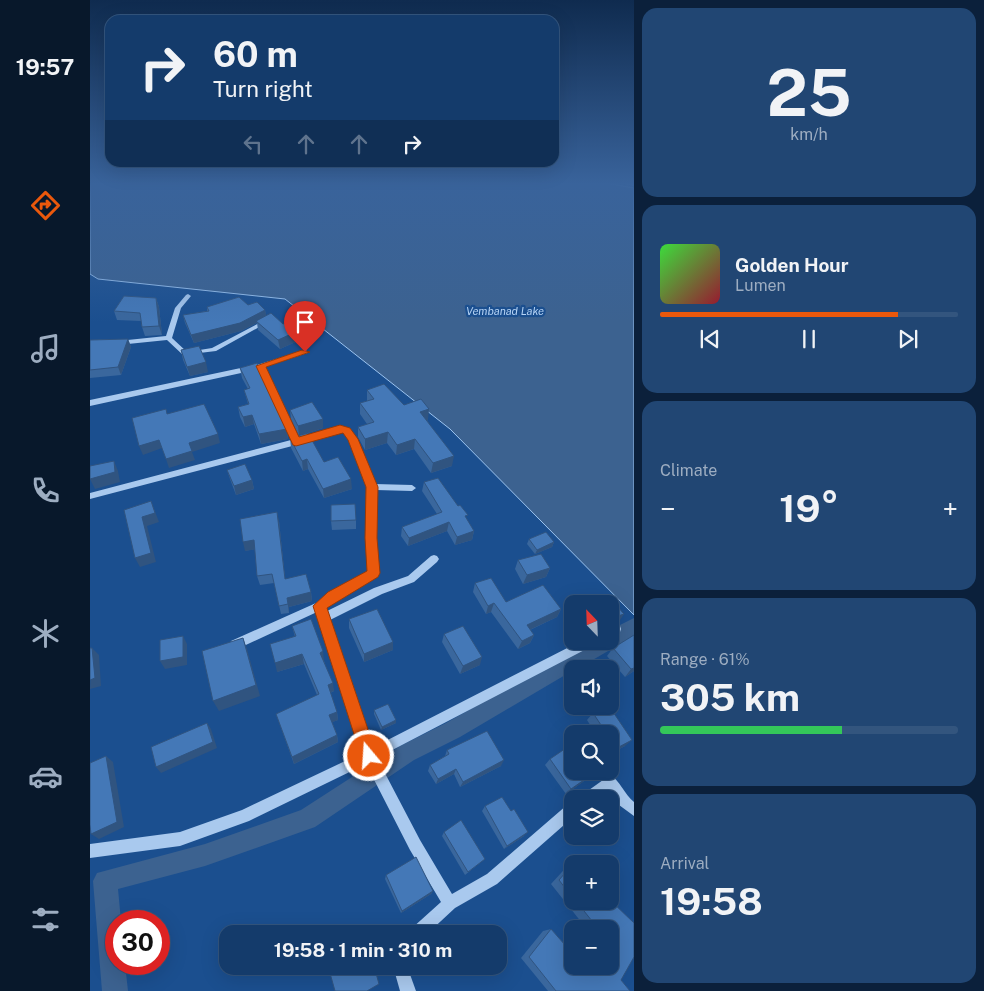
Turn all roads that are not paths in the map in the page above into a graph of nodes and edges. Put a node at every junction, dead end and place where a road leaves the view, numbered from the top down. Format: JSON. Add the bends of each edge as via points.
{"nodes":[{"id":1,"x":188,"y":296,"type":"dead end"},
{"id":2,"x":270,"y":320,"type":"edge"},
{"id":3,"x":169,"y":338,"type":"junction"},
{"id":4,"x":112,"y":343,"type":"edge"},
{"id":5,"x":305,"y":352,"type":"dead end"},
{"id":6,"x":261,"y":366,"type":"junction"},
{"id":7,"x":90,"y":403,"type":"edge"},
{"id":8,"x":296,"y":442,"type":"junction"},
{"id":9,"x":372,"y":487,"type":"junction"},
{"id":10,"x":412,"y":488,"type":"dead end"},
{"id":11,"x":90,"y":496,"type":"edge"},
{"id":12,"x":434,"y":559,"type":"dead end"},
{"id":13,"x":320,"y":606,"type":"junction"},
{"id":14,"x":324,"y":617,"type":"junction"},
{"id":15,"x":235,"y":645,"type":"edge"},
{"id":16,"x":575,"y":650,"type":"edge"},
{"id":17,"x":371,"y":760,"type":"junction"},
{"id":18,"x":381,"y":780,"type":"joint"},
{"id":19,"x":598,"y":790,"type":"edge"},
{"id":20,"x":616,"y":790,"type":"edge"},
{"id":21,"x":619,"y":796,"type":"edge"},
{"id":22,"x":634,"y":810,"type":"edge"},
{"id":23,"x":564,"y":817,"type":"edge"},
{"id":24,"x":90,"y":852,"type":"edge"},
{"id":25,"x":450,"y":903,"type":"junction"},
{"id":26,"x":426,"y":925,"type":"edge"},
{"id":27,"x":403,"y":975,"type":"edge"},
{"id":28,"x":408,"y":991,"type":"edge"}],
"edges":[{"from":1,"to":3,"type":"street","via":[[178,308]]},
{"from":2,"to":3,"type":"street","via":[[207,353],[185,354]]},
{"from":3,"to":4,"type":"street"},
{"from":5,"to":6,"type":"street"},
{"from":6,"to":7,"type":"street"},
{"from":6,"to":8,"type":"street"},
{"from":8,"to":9,"type":"street","via":[[346,430],[353,439]]},
{"from":8,"to":11,"type":"street"},
{"from":9,"to":10,"type":"street"},
{"from":9,"to":13,"type":"street","via":[[374,573]]},
{"from":12,"to":14,"type":"street","via":[[411,579]]},
{"from":13,"to":14,"type":"street"},
{"from":13,"to":15,"type":"street"},
{"from":14,"to":17,"type":"street"},
{"from":16,"to":17,"type":"street"},
{"from":17,"to":18,"type":"street"},
{"from":17,"to":24,"type":"street","via":[[244,816],[180,839]]},
{"from":18,"to":25,"type":"street"},
{"from":19,"to":20,"type":"street","via":[[610,781]]},
{"from":21,"to":22,"type":"street"},
{"from":23,"to":25,"type":"street","via":[[492,879]]},
{"from":25,"to":26,"type":"street"},
{"from":27,"to":28,"type":"street"}]}
